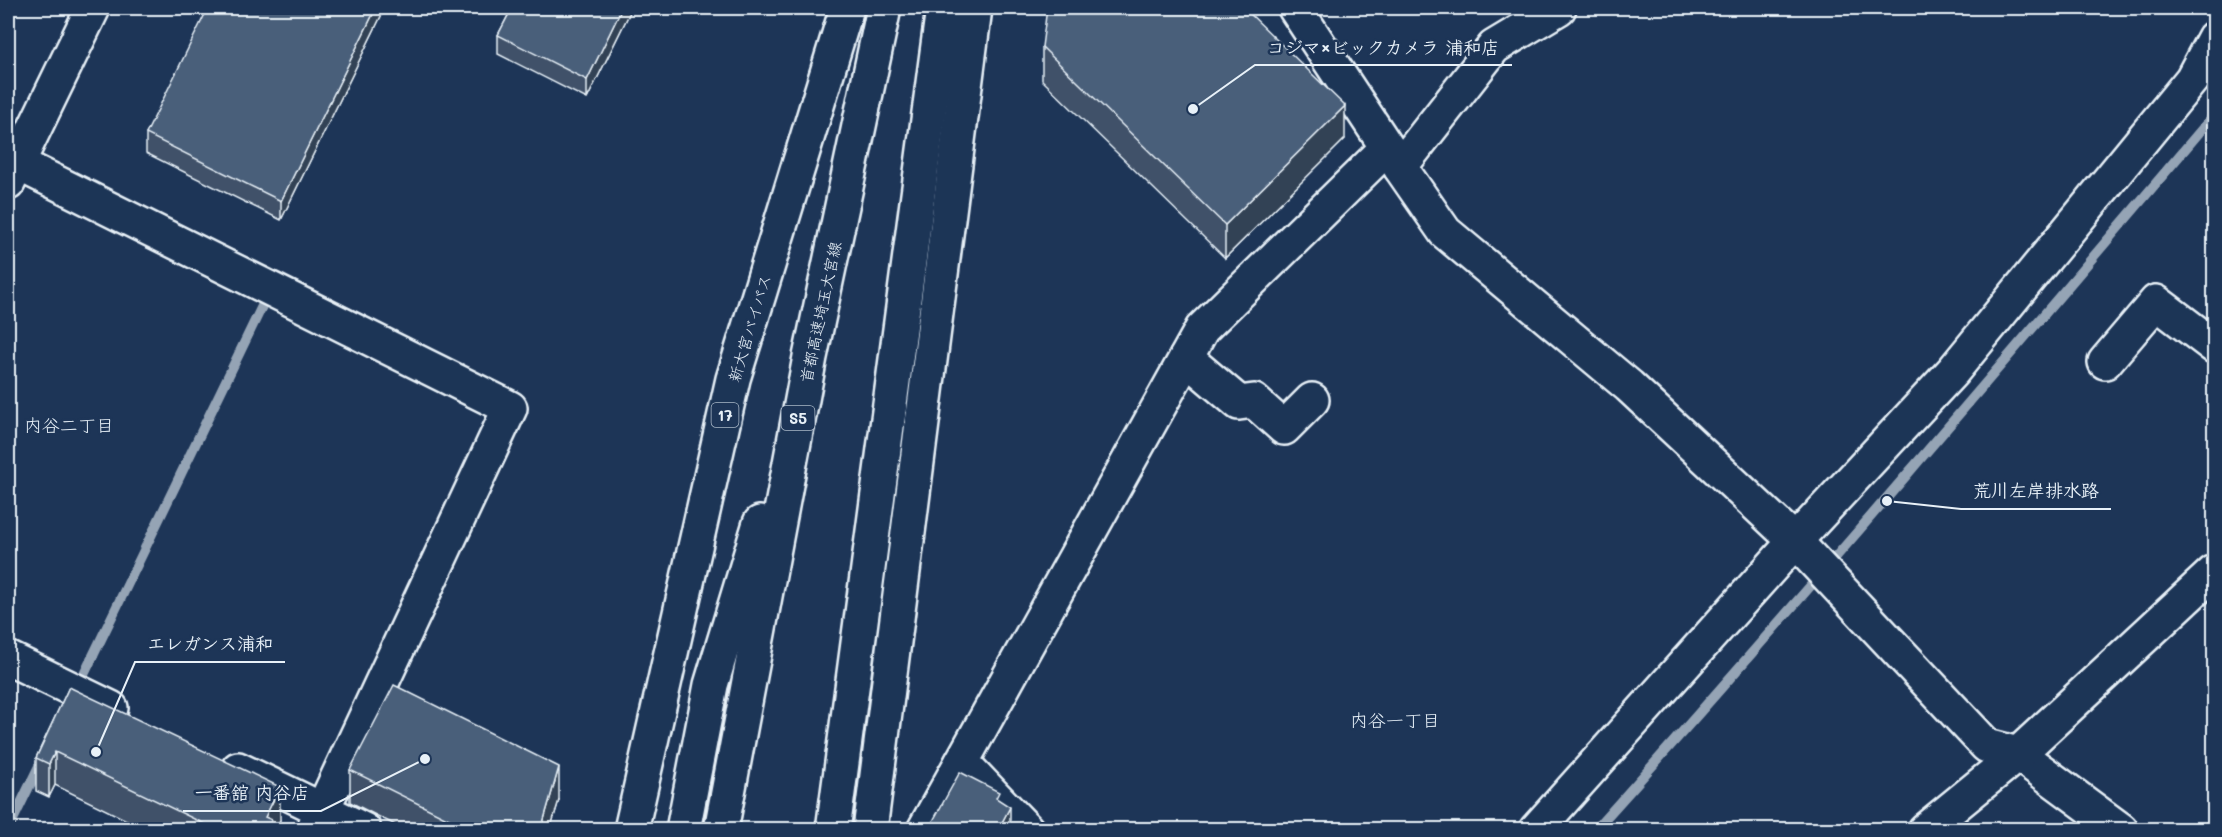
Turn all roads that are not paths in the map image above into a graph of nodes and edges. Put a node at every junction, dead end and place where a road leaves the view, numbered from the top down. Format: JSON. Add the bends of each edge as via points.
{"nodes":[{"id":1,"x":93,"y":8,"type":"edge"},
{"id":2,"x":847,"y":8,"type":"edge"},
{"id":3,"x":884,"y":8,"type":"edge"},
{"id":4,"x":943,"y":8,"type":"edge"},
{"id":5,"x":975,"y":8,"type":"edge"},
{"id":6,"x":1295,"y":8,"type":"edge"},
{"id":7,"x":1559,"y":8,"type":"edge"},
{"id":8,"x":2214,"y":38,"type":"edge"},
{"id":9,"x":1394,"y":158,"type":"junction"},
{"id":10,"x":12,"y":173,"type":"edge"},
{"id":11,"x":2214,"y":346,"type":"edge"},
{"id":12,"x":810,"y":357,"type":"junction"},
{"id":13,"x":1186,"y":358,"type":"junction"},
{"id":14,"x":2105,"y":362,"type":"dead end"},
{"id":15,"x":1312,"y":400,"type":"dead end"},
{"id":16,"x":1802,"y":548,"type":"junction"},
{"id":17,"x":2214,"y":572,"type":"edge"},
{"id":18,"x":8,"y":658,"type":"edge"},
{"id":19,"x":134,"y":718,"type":"edge"},
{"id":20,"x":207,"y":754,"type":"edge"},
{"id":21,"x":2018,"y":754,"type":"junction"},
{"id":22,"x":962,"y":762,"type":"junction"},
{"id":23,"x":318,"y":820,"type":"edge"},
{"id":24,"x":363,"y":830,"type":"edge"},
{"id":25,"x":631,"y":830,"type":"edge"},
{"id":26,"x":683,"y":830,"type":"edge"},
{"id":27,"x":721,"y":830,"type":"edge"},
{"id":28,"x":833,"y":830,"type":"edge"},
{"id":29,"x":870,"y":830,"type":"edge"},
{"id":30,"x":924,"y":830,"type":"edge"},
{"id":31,"x":1027,"y":830,"type":"edge"},
{"id":32,"x":1536,"y":830,"type":"edge"},
{"id":33,"x":1925,"y":830,"type":"edge"},
{"id":34,"x":2121,"y":830,"type":"edge"}],
"edges":[{"from":1,"to":10,"type":"main road"},
{"from":2,"to":25,"type":"main road","name":"新大宮バイパス","number":"17","via":[[733,378]]},
{"from":3,"to":12,"type":"main road","name":"首都高速埼玉大宮線","number":"S5"},
{"from":4,"to":28,"type":"main road"},
{"from":5,"to":29,"type":"main road"},
{"from":6,"to":9,"type":"main road"},
{"from":7,"to":9,"type":"main road","via":[[1494,47]]},
{"from":8,"to":16,"type":"main road","via":[[2192,80]]},
{"from":9,"to":13,"type":"main road","via":[[1202,329]]},
{"from":9,"to":16,"type":"main road","via":[[1445,232],[1629,386]]},
{"from":10,"to":23,"type":"main road","via":[[510,408]]},
{"from":11,"to":14,"type":"main road","via":[[2156,302]]},
{"from":12,"to":26,"type":"main road","via":[[711,685]]},
{"from":12,"to":27,"type":"main road","name":"首都高速埼玉大宮線","number":"S5"},
{"from":13,"to":15,"type":"main road","via":[[1239,403],[1254,401],[1284,428]]},
{"from":13,"to":22,"type":"main road"},
{"from":16,"to":21,"type":"main road","via":[[1987,746]]},
{"from":16,"to":32,"type":"main road"},
{"from":17,"to":21,"type":"main road"},
{"from":18,"to":19,"type":"main road"},
{"from":20,"to":23,"type":"main road"},
{"from":21,"to":33,"type":"main road"},
{"from":21,"to":34,"type":"main road"},
{"from":22,"to":30,"type":"main road"},
{"from":22,"to":31,"type":"main road"},
{"from":23,"to":24,"type":"main road"}]}
